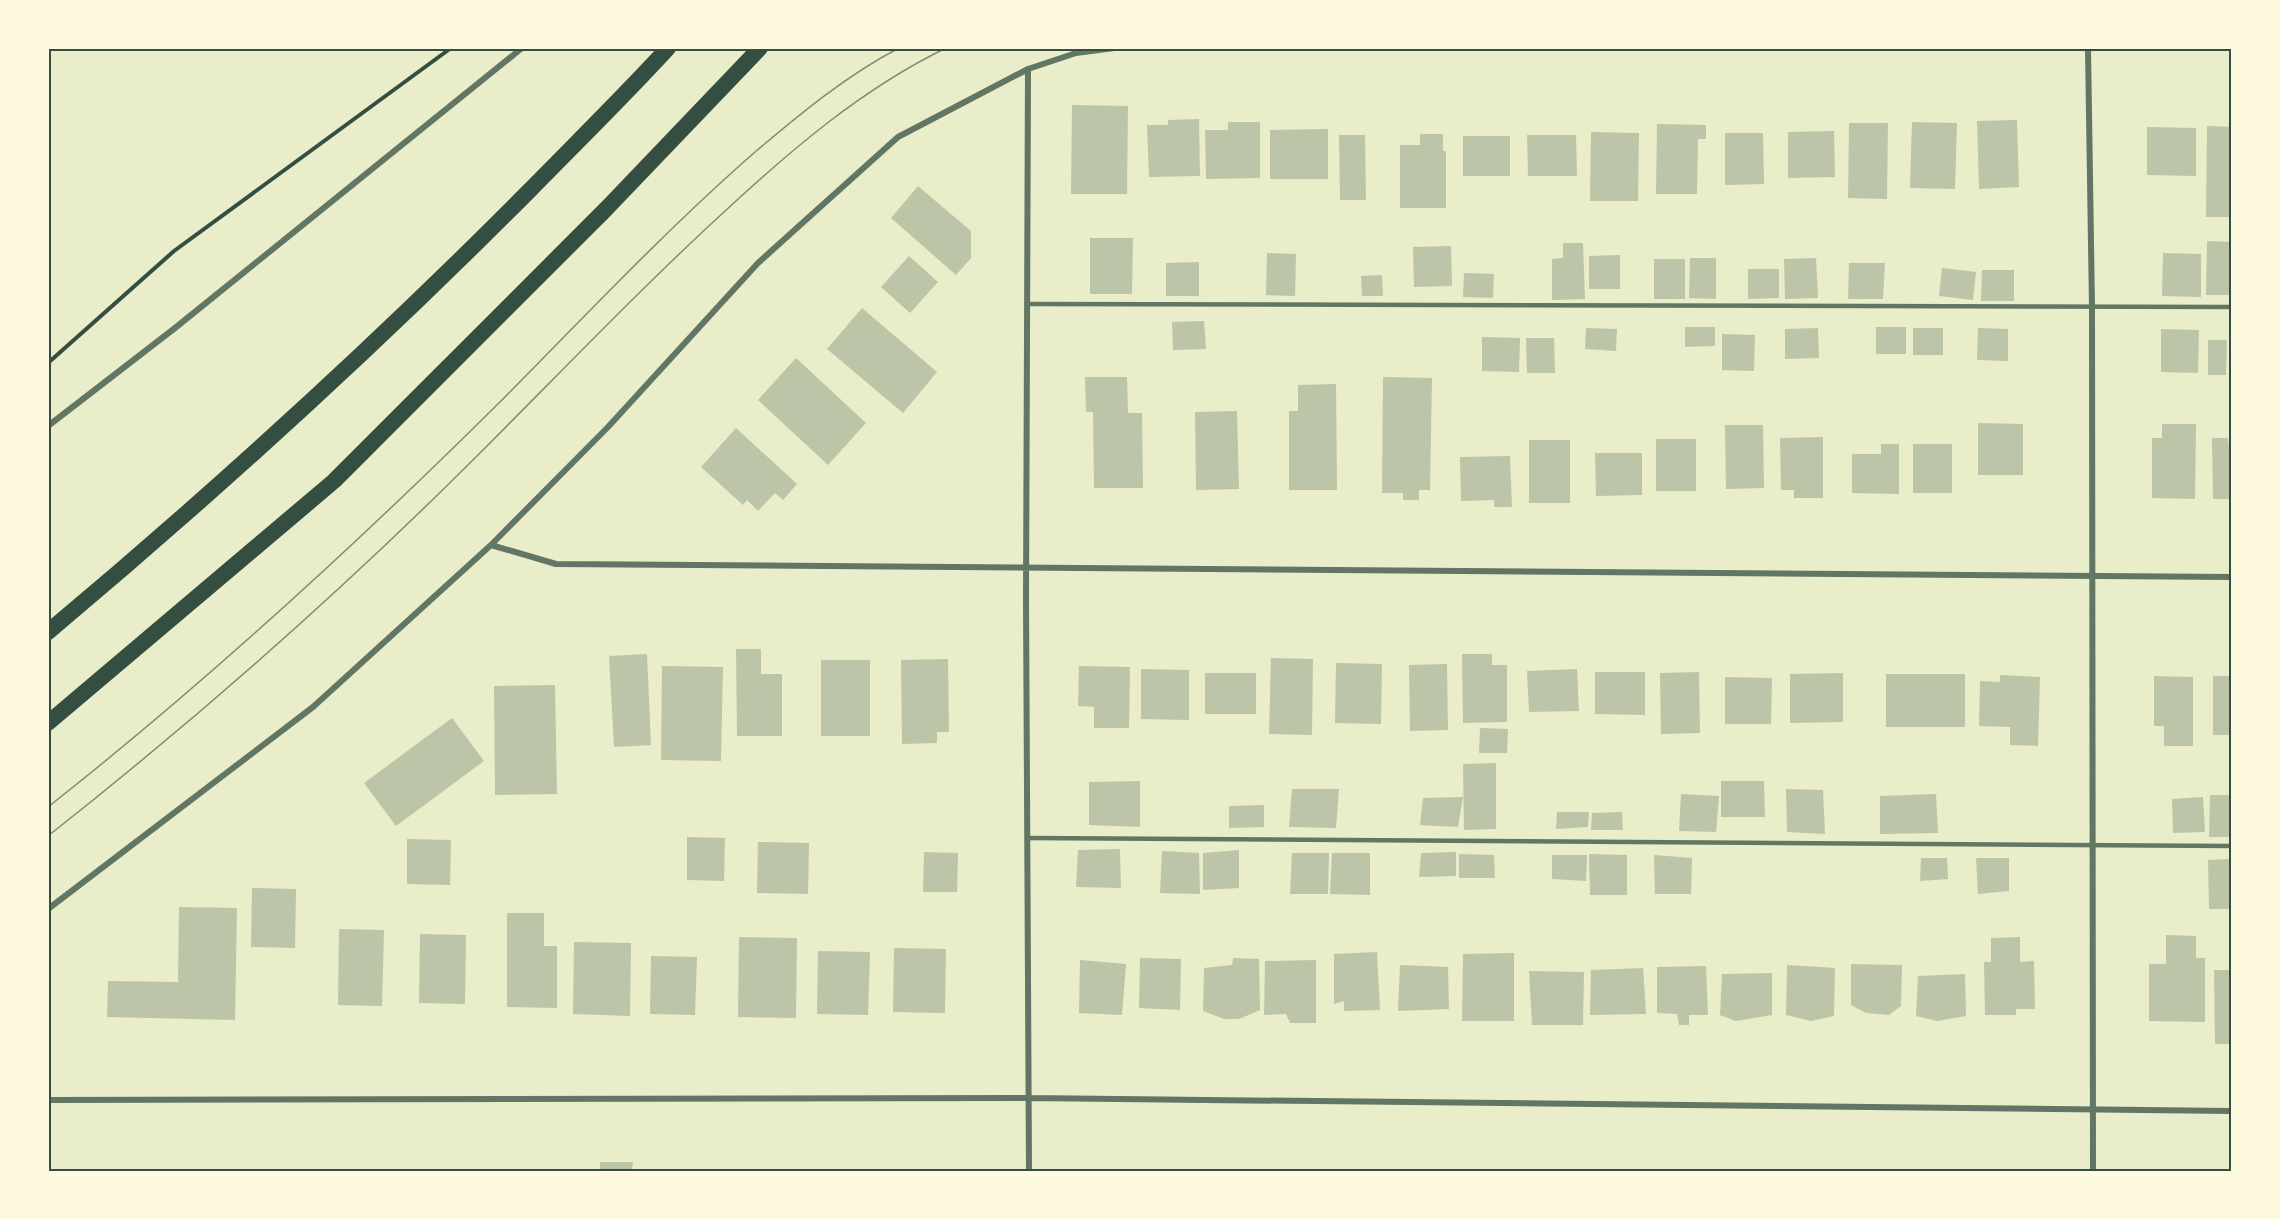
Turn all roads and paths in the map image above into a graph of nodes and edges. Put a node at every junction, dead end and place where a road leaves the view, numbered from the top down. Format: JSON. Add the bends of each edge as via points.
{"nodes":[{"id":1,"x":451,"y":48,"type":"edge"},
{"id":2,"x":522,"y":48,"type":"edge"},
{"id":3,"x":668,"y":48,"type":"edge"},
{"id":4,"x":760,"y":48,"type":"edge"},
{"id":5,"x":1114,"y":48,"type":"edge"},
{"id":6,"x":2088,"y":48,"type":"edge"},
{"id":7,"x":1028,"y":69,"type":"junction"},
{"id":8,"x":1027,"y":304,"type":"junction"},
{"id":9,"x":2232,"y":307,"type":"edge"},
{"id":10,"x":2092,"y":308,"type":"junction"},
{"id":11,"x":48,"y":363,"type":"edge"},
{"id":12,"x":48,"y":426,"type":"edge"},
{"id":13,"x":491,"y":545,"type":"junction"},
{"id":14,"x":1026,"y":569,"type":"junction"},
{"id":15,"x":2093,"y":576,"type":"junction"},
{"id":16,"x":2232,"y":576,"type":"edge"},
{"id":17,"x":48,"y":632,"type":"edge"},
{"id":18,"x":48,"y":723,"type":"edge"},
{"id":19,"x":1028,"y":838,"type":"junction"},
{"id":20,"x":2094,"y":845,"type":"junction"},
{"id":21,"x":2232,"y":846,"type":"edge"},
{"id":22,"x":48,"y":909,"type":"edge"},
{"id":23,"x":1029,"y":1098,"type":"junction"},
{"id":24,"x":48,"y":1100,"type":"edge"},
{"id":25,"x":2093,"y":1110,"type":"junction"},
{"id":26,"x":2232,"y":1111,"type":"edge"},
{"id":27,"x":1029,"y":1171,"type":"edge"},
{"id":28,"x":2093,"y":1171,"type":"edge"}],
"edges":[{"from":1,"to":11,"type":"path","via":[[174,251]]},
{"from":2,"to":12,"type":"street"},
{"from":3,"to":17,"type":"highway","via":[[433,287],[317,398],[178,523]]},
{"from":4,"to":18,"type":"highway","via":[[606,209],[334,481]]},
{"from":5,"to":7,"type":"street","via":[[1076,53]]},
{"from":6,"to":10,"type":"street"},
{"from":7,"to":8,"type":"street"},
{"from":7,"to":13,"type":"street","via":[[898,137],[758,263],[608,427]]},
{"from":8,"to":10,"type":"lane"},
{"from":8,"to":14,"type":"street"},
{"from":9,"to":10,"type":"lane"},
{"from":10,"to":15,"type":"street"},
{"from":13,"to":14,"type":"street","via":[[556,564]]},
{"from":13,"to":22,"type":"street","via":[[313,707]]},
{"from":14,"to":15,"type":"street"},
{"from":14,"to":19,"type":"street"},
{"from":15,"to":16,"type":"street"},
{"from":15,"to":20,"type":"street"},
{"from":19,"to":20,"type":"lane"},
{"from":19,"to":23,"type":"street"},
{"from":20,"to":21,"type":"lane"},
{"from":20,"to":25,"type":"street"},
{"from":23,"to":24,"type":"street"},
{"from":23,"to":25,"type":"street"},
{"from":23,"to":27,"type":"street"},
{"from":25,"to":26,"type":"street"},
{"from":25,"to":28,"type":"street"}]}
